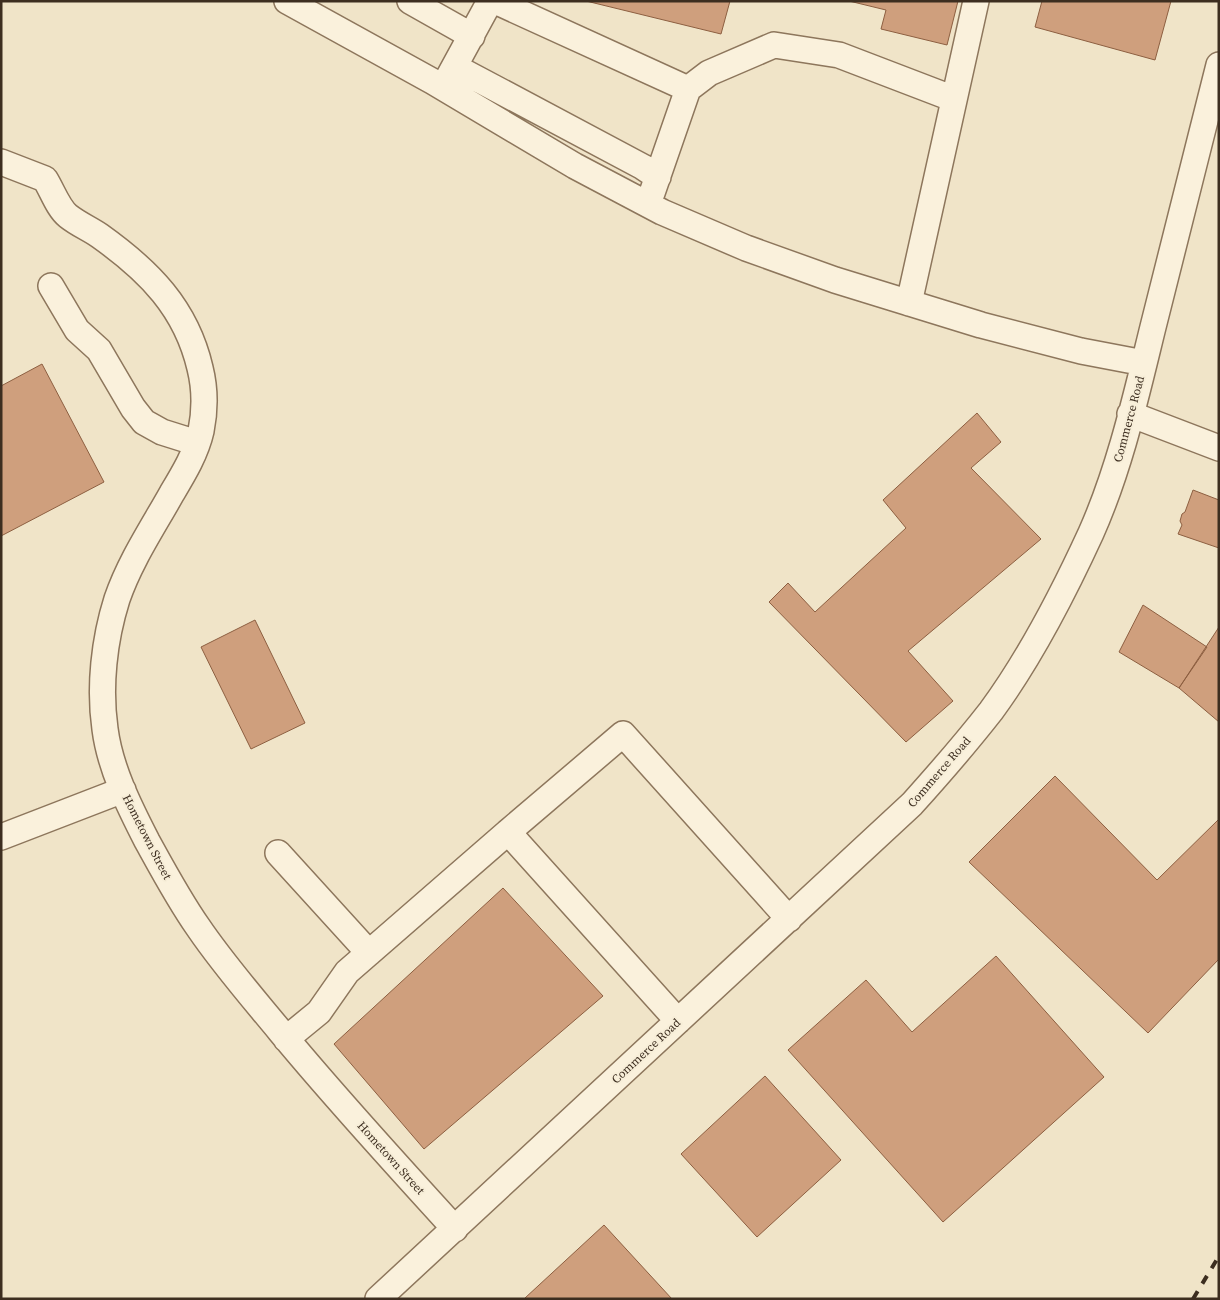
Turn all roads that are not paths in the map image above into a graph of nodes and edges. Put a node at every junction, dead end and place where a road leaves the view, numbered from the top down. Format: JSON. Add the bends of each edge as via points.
{"nodes":[{"id":1,"x":287,"y":1,"type":"edge"},
{"id":2,"x":410,"y":1,"type":"edge"},
{"id":3,"x":490,"y":1,"type":"edge"},
{"id":4,"x":495,"y":1,"type":"edge"},
{"id":5,"x":976,"y":1,"type":"edge"},
{"id":6,"x":472,"y":36,"type":"junction"},
{"id":7,"x":1219,"y":66,"type":"edge"},
{"id":8,"x":449,"y":78,"type":"junction"},
{"id":9,"x":688,"y":89,"type":"junction"},
{"id":10,"x":954,"y":99,"type":"junction"},
{"id":11,"x":1,"y":162,"type":"edge"},
{"id":12,"x":658,"y":177,"type":"junction"},
{"id":13,"x":648,"y":204,"type":"junction"},
{"id":14,"x":52,"y":286,"type":"dead end"},
{"id":15,"x":909,"y":303,"type":"junction"},
{"id":16,"x":1144,"y":363,"type":"junction"},
{"id":17,"x":1130,"y":414,"type":"junction"},
{"id":18,"x":197,"y":443,"type":"junction"},
{"id":19,"x":1219,"y":448,"type":"edge"},
{"id":20,"x":123,"y":790,"type":"junction"},
{"id":21,"x":508,"y":832,"type":"junction"},
{"id":22,"x":1,"y":837,"type":"edge"},
{"id":23,"x":278,"y":853,"type":"dead end"},
{"id":24,"x":789,"y":919,"type":"junction"},
{"id":25,"x":369,"y":953,"type":"junction"},
{"id":26,"x":678,"y":1021,"type":"junction"},
{"id":27,"x":286,"y":1039,"type":"junction"},
{"id":28,"x":454,"y":1229,"type":"junction"},
{"id":29,"x":378,"y":1299,"type":"edge"}],
"edges":[{"from":1,"to":8,"type":"street"},
{"from":2,"to":6,"type":"street"},
{"from":3,"to":6,"type":"street"},
{"from":4,"to":9,"type":"street"},
{"from":5,"to":10,"type":"street"},
{"from":6,"to":8,"type":"street"},
{"from":7,"to":16,"type":"street","name":"Commerce Road"},
{"from":8,"to":12,"type":"street","via":[[643,167]]},
{"from":8,"to":13,"type":"street","via":[[575,166]]},
{"from":9,"to":10,"type":"street","via":[[709,73],[774,45],[839,55]]},
{"from":9,"to":12,"type":"street"},
{"from":10,"to":15,"type":"street"},
{"from":11,"to":18,"type":"street","name":"Hometown Street","via":[[45,179],[66,215],[126,256],[179,313],[201,370],[204,401]]},
{"from":12,"to":13,"type":"street"},
{"from":13,"to":15,"type":"street","via":[[746,248]]},
{"from":14,"to":18,"type":"street","via":[[77,330],[99,350],[144,422],[162,432]]},
{"from":15,"to":16,"type":"street","via":[[1072,349]]},
{"from":16,"to":17,"type":"street","name":"Commerce Road"},
{"from":17,"to":19,"type":"street"},
{"from":17,"to":24,"type":"street","name":"Commerce Road","via":[[1112,478],[1091,533],[1053,610],[1000,697],[912,804]]},
{"from":18,"to":20,"type":"street","name":"Hometown Street","via":[[192,460],[132,563],[117,600],[106,646],[102,691],[105,731]]},
{"from":20,"to":22,"type":"street"},
{"from":20,"to":27,"type":"street","name":"Hometown Street","via":[[165,875],[198,928]]},
{"from":21,"to":24,"type":"street","via":[[623,734]]},
{"from":21,"to":25,"type":"street"},
{"from":21,"to":26,"type":"street"},
{"from":23,"to":25,"type":"street"},
{"from":24,"to":26,"type":"street","name":"Commerce Road"},
{"from":25,"to":27,"type":"street","via":[[347,972],[319,1012]]},
{"from":26,"to":28,"type":"street","name":"Commerce Road"},
{"from":27,"to":28,"type":"street","name":"Hometown Street"},
{"from":28,"to":29,"type":"street","name":"Commerce Road"}]}
